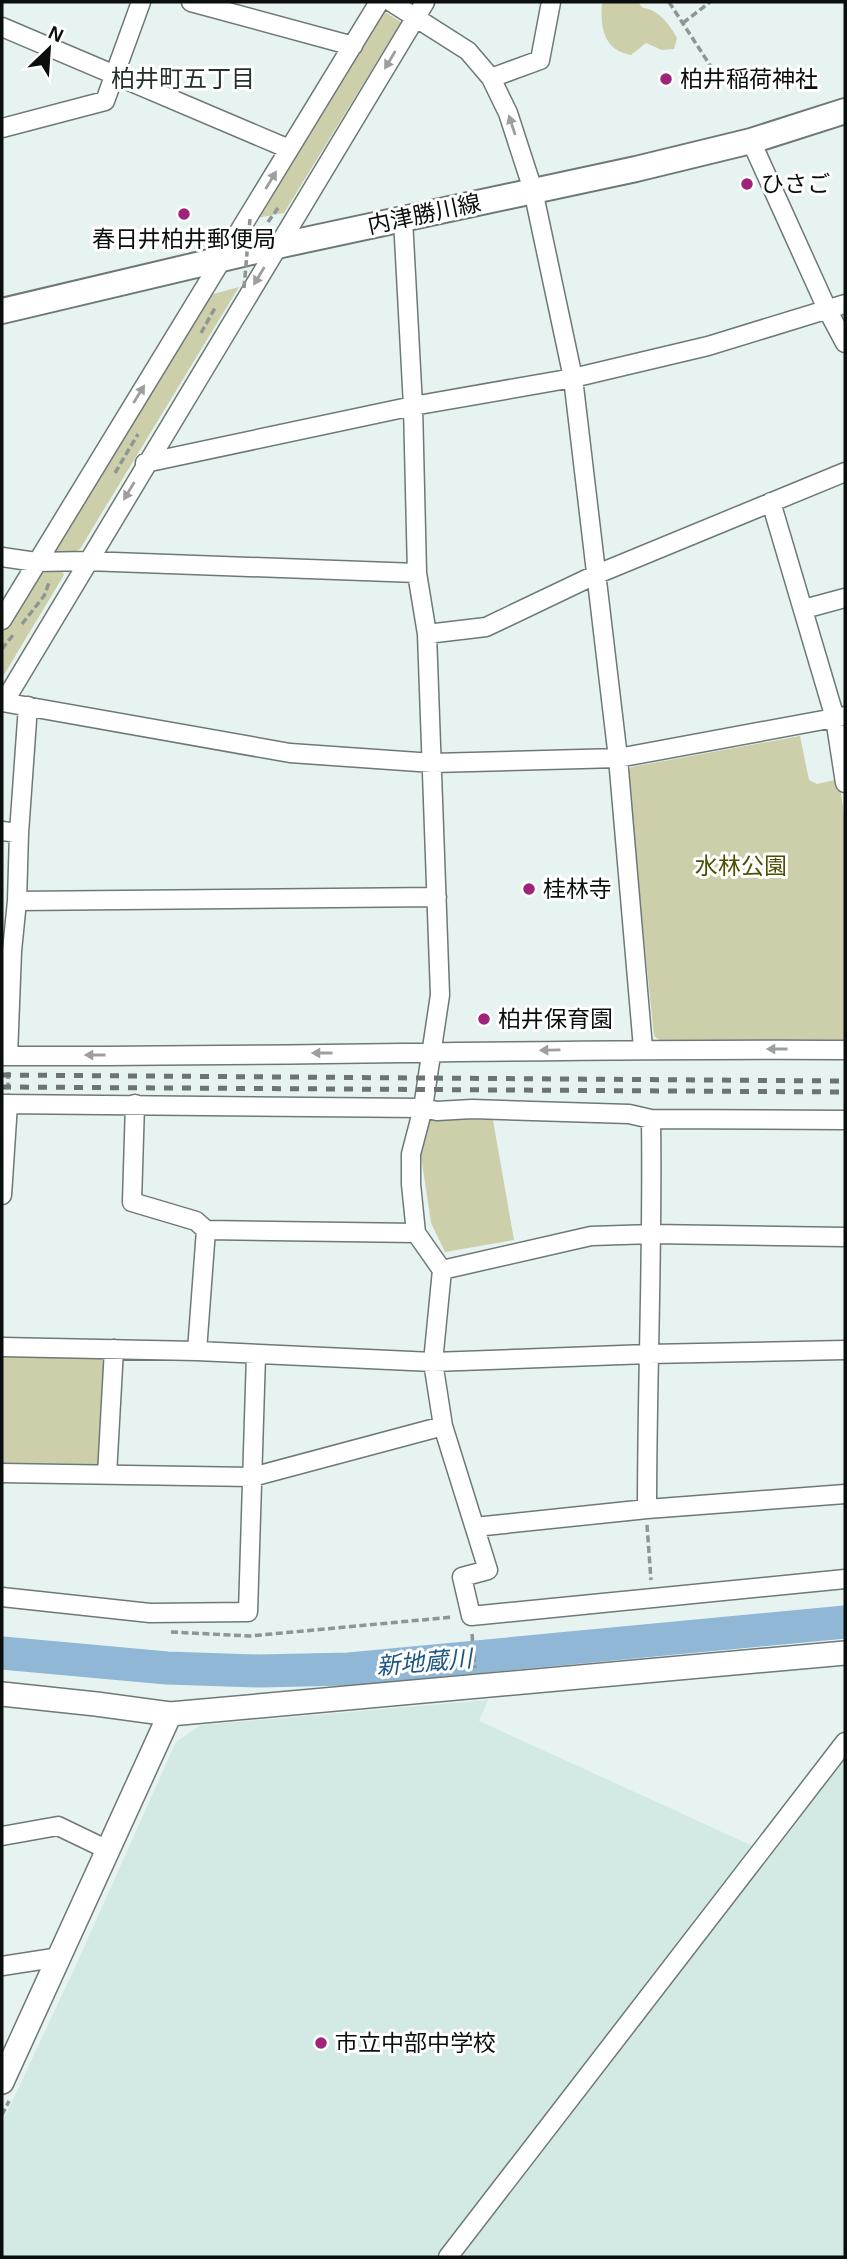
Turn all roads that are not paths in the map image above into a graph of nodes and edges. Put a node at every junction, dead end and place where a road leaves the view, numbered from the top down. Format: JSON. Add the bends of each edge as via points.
{"nodes":[{"id":1,"x":141,"y":2,"type":"edge"},
{"id":2,"x":191,"y":2,"type":"edge"},
{"id":3,"x":379,"y":2,"type":"edge"},
{"id":4,"x":425,"y":2,"type":"edge"},
{"id":5,"x":551,"y":2,"type":"edge"},
{"id":6,"x":394,"y":4,"type":"edge"},
{"id":7,"x":415,"y":18,"type":"junction"},
{"id":8,"x":2,"y":27,"type":"edge"},
{"id":9,"x":353,"y":46,"type":"junction"},
{"id":10,"x":115,"y":76,"type":"junction"},
{"id":11,"x":491,"y":78,"type":"junction"},
{"id":12,"x":845,"y":111,"type":"edge"},
{"id":13,"x":2,"y":128,"type":"edge"},
{"id":14,"x":751,"y":141,"type":"junction"},
{"id":15,"x":289,"y":149,"type":"junction"},
{"id":16,"x":533,"y":190,"type":"junction"},
{"id":17,"x":403,"y":219,"type":"junction"},
{"id":18,"x":277,"y":246,"type":"junction"},
{"id":19,"x":222,"y":259,"type":"junction"},
{"id":20,"x":837,"y":307,"type":"edge"},
{"id":21,"x":2,"y":311,"type":"edge"},
{"id":22,"x":845,"y":343,"type":"edge"},
{"id":23,"x":573,"y":378,"type":"junction"},
{"id":24,"x":413,"y":406,"type":"junction"},
{"id":25,"x":145,"y":463,"type":"junction"},
{"id":26,"x":845,"y":472,"type":"edge"},
{"id":27,"x":771,"y":502,"type":"junction"},
{"id":28,"x":2,"y":557,"type":"edge"},
{"id":29,"x":87,"y":561,"type":"junction"},
{"id":30,"x":36,"y":562,"type":"junction"},
{"id":31,"x":417,"y":573,"type":"junction"},
{"id":32,"x":595,"y":575,"type":"junction"},
{"id":33,"x":845,"y":598,"type":"edge"},
{"id":34,"x":804,"y":609,"type":"junction"},
{"id":35,"x":2,"y":620,"type":"edge"},
{"id":36,"x":427,"y":634,"type":"junction"},
{"id":37,"x":3,"y":702,"type":"edge"},
{"id":38,"x":28,"y":706,"type":"junction"},
{"id":39,"x":840,"y":717,"type":"edge"},
{"id":40,"x":618,"y":758,"type":"junction"},
{"id":41,"x":433,"y":763,"type":"junction"},
{"id":42,"x":845,"y":783,"type":"edge"},
{"id":43,"x":10,"y":832,"type":"edge"},
{"id":44,"x":437,"y":897,"type":"junction"},
{"id":45,"x":17,"y":901,"type":"junction"},
{"id":46,"x":7,"y":951,"type":"edge"},
{"id":47,"x":643,"y":1048,"type":"junction"},
{"id":48,"x":845,"y":1050,"type":"edge"},
{"id":49,"x":431,"y":1053,"type":"junction"},
{"id":50,"x":5,"y":1056,"type":"edge"},
{"id":51,"x":5,"y":1104,"type":"edge"},
{"id":52,"x":135,"y":1104,"type":"junction"},
{"id":53,"x":423,"y":1108,"type":"junction"},
{"id":54,"x":651,"y":1119,"type":"junction"},
{"id":55,"x":845,"y":1120,"type":"edge"},
{"id":56,"x":2,"y":1195,"type":"edge"},
{"id":57,"x":206,"y":1230,"type":"junction"},
{"id":58,"x":416,"y":1233,"type":"junction"},
{"id":59,"x":653,"y":1234,"type":"junction"},
{"id":60,"x":845,"y":1237,"type":"edge"},
{"id":61,"x":442,"y":1270,"type":"junction"},
{"id":62,"x":2,"y":1347,"type":"edge"},
{"id":63,"x":114,"y":1349,"type":"junction"},
{"id":64,"x":845,"y":1350,"type":"edge"},
{"id":65,"x":197,"y":1351,"type":"junction"},
{"id":66,"x":648,"y":1354,"type":"junction"},
{"id":67,"x":256,"y":1355,"type":"junction"},
{"id":68,"x":433,"y":1362,"type":"junction"},
{"id":69,"x":443,"y":1426,"type":"junction"},
{"id":70,"x":2,"y":1474,"type":"edge"},
{"id":71,"x":107,"y":1475,"type":"junction"},
{"id":72,"x":252,"y":1477,"type":"junction"},
{"id":73,"x":845,"y":1494,"type":"edge"},
{"id":74,"x":646,"y":1509,"type":"junction"},
{"id":75,"x":475,"y":1527,"type":"junction"},
{"id":76,"x":845,"y":1579,"type":"edge"},
{"id":77,"x":2,"y":1597,"type":"edge"},
{"id":78,"x":845,"y":1653,"type":"edge"},
{"id":79,"x":2,"y":1694,"type":"edge"},
{"id":80,"x":170,"y":1714,"type":"junction"},
{"id":81,"x":845,"y":1742,"type":"edge"},
{"id":82,"x":2,"y":1836,"type":"edge"},
{"id":83,"x":108,"y":1850,"type":"junction"},
{"id":84,"x":60,"y":1956,"type":"junction"},
{"id":85,"x":2,"y":1966,"type":"edge"},
{"id":86,"x":2,"y":2082,"type":"edge"},
{"id":87,"x":448,"y":2257,"type":"edge"}],
"edges":[{"from":1,"to":10,"type":"street"},
{"from":2,"to":9,"type":"street"},
{"from":3,"to":9,"type":"street"},
{"from":4,"to":7,"type":"street"},
{"from":5,"to":11,"type":"street","via":[[540,60]]},
{"from":6,"to":7,"type":"street"},
{"from":7,"to":11,"type":"street","via":[[468,51]]},
{"from":7,"to":18,"type":"street","one_way":true},
{"from":8,"to":10,"type":"street"},
{"from":9,"to":15,"type":"street"},
{"from":10,"to":13,"type":"street","via":[[105,101]]},
{"from":10,"to":15,"type":"street"},
{"from":16,"to":11,"type":"street","one_way":true,"via":[[508,113]]},
{"from":12,"to":14,"type":"main road","name":"内津勝川線"},
{"from":14,"to":16,"type":"main road","name":"内津勝川線"},
{"from":14,"to":20,"type":"street"},
{"from":19,"to":15,"type":"street","one_way":true},
{"from":16,"to":17,"type":"main road","name":"内津勝川線"},
{"from":16,"to":23,"type":"street"},
{"from":17,"to":18,"type":"main road","name":"内津勝川線"},
{"from":17,"to":24,"type":"street"},
{"from":18,"to":19,"type":"main road","name":"内津勝川線"},
{"from":18,"to":25,"type":"street","one_way":true},
{"from":19,"to":21,"type":"main road","name":"内津勝川線"},
{"from":30,"to":19,"type":"street","one_way":true},
{"from":20,"to":22,"type":"street"},
{"from":20,"to":23,"type":"street","via":[[708,346]]},
{"from":23,"to":24,"type":"street"},
{"from":23,"to":32,"type":"street"},
{"from":24,"to":25,"type":"street"},
{"from":24,"to":31,"type":"street"},
{"from":25,"to":29,"type":"street","one_way":true},
{"from":26,"to":27,"type":"street"},
{"from":27,"to":32,"type":"street"},
{"from":27,"to":34,"type":"street"},
{"from":28,"to":30,"type":"street"},
{"from":29,"to":30,"type":"street"},
{"from":29,"to":31,"type":"street"},
{"from":29,"to":37,"type":"street"},
{"from":30,"to":35,"type":"street"},
{"from":31,"to":36,"type":"street"},
{"from":32,"to":36,"type":"street","via":[[486,627]]},
{"from":32,"to":40,"type":"street"},
{"from":33,"to":34,"type":"street"},
{"from":34,"to":39,"type":"street"},
{"from":36,"to":41,"type":"street"},
{"from":37,"to":38,"type":"street"},
{"from":38,"to":41,"type":"street","via":[[290,753]]},
{"from":38,"to":43,"type":"street"},
{"from":39,"to":40,"type":"street"},
{"from":39,"to":42,"type":"street"},
{"from":40,"to":41,"type":"street"},
{"from":40,"to":47,"type":"street"},
{"from":41,"to":44,"type":"street"},
{"from":43,"to":45,"type":"street"},
{"from":44,"to":45,"type":"street"},
{"from":44,"to":49,"type":"street","via":[[440,995]]},
{"from":45,"to":46,"type":"street"},
{"from":46,"to":50,"type":"street"},
{"from":48,"to":47,"type":"street","one_way":true},
{"from":47,"to":49,"type":"street","one_way":true},
{"from":49,"to":50,"type":"street","one_way":true},
{"from":49,"to":53,"type":"street"},
{"from":51,"to":52,"type":"street"},
{"from":51,"to":56,"type":"street"},
{"from":52,"to":53,"type":"street"},
{"from":52,"to":57,"type":"street","via":[[132,1202],[196,1221]]},
{"from":53,"to":54,"type":"street","via":[[629,1114]]},
{"from":53,"to":58,"type":"street","via":[[411,1154]]},
{"from":54,"to":55,"type":"street"},
{"from":54,"to":59,"type":"street"},
{"from":57,"to":58,"type":"street"},
{"from":57,"to":65,"type":"street"},
{"from":58,"to":61,"type":"street"},
{"from":59,"to":60,"type":"street"},
{"from":59,"to":61,"type":"street","via":[[591,1236]]},
{"from":59,"to":66,"type":"street"},
{"from":61,"to":68,"type":"street"},
{"from":62,"to":63,"type":"street"},
{"from":63,"to":65,"type":"street"},
{"from":63,"to":71,"type":"street"},
{"from":64,"to":66,"type":"street"},
{"from":65,"to":67,"type":"street"},
{"from":66,"to":68,"type":"street"},
{"from":66,"to":74,"type":"street"},
{"from":67,"to":68,"type":"street"},
{"from":67,"to":72,"type":"street"},
{"from":68,"to":69,"type":"street"},
{"from":69,"to":72,"type":"street"},
{"from":69,"to":75,"type":"street"},
{"from":70,"to":71,"type":"street"},
{"from":71,"to":72,"type":"street"},
{"from":72,"to":77,"type":"street","via":[[248,1612],[150,1613]]},
{"from":73,"to":74,"type":"street"},
{"from":74,"to":75,"type":"street"},
{"from":75,"to":76,"type":"street","via":[[488,1570],[462,1577],[471,1616]]},
{"from":78,"to":80,"type":"street","via":[[476,1682]]},
{"from":79,"to":80,"type":"street"},
{"from":80,"to":83,"type":"street"},
{"from":81,"to":87,"type":"street"},
{"from":82,"to":83,"type":"street","via":[[58,1826]]},
{"from":83,"to":84,"type":"street"},
{"from":84,"to":85,"type":"street"},
{"from":84,"to":86,"type":"street"}]}
